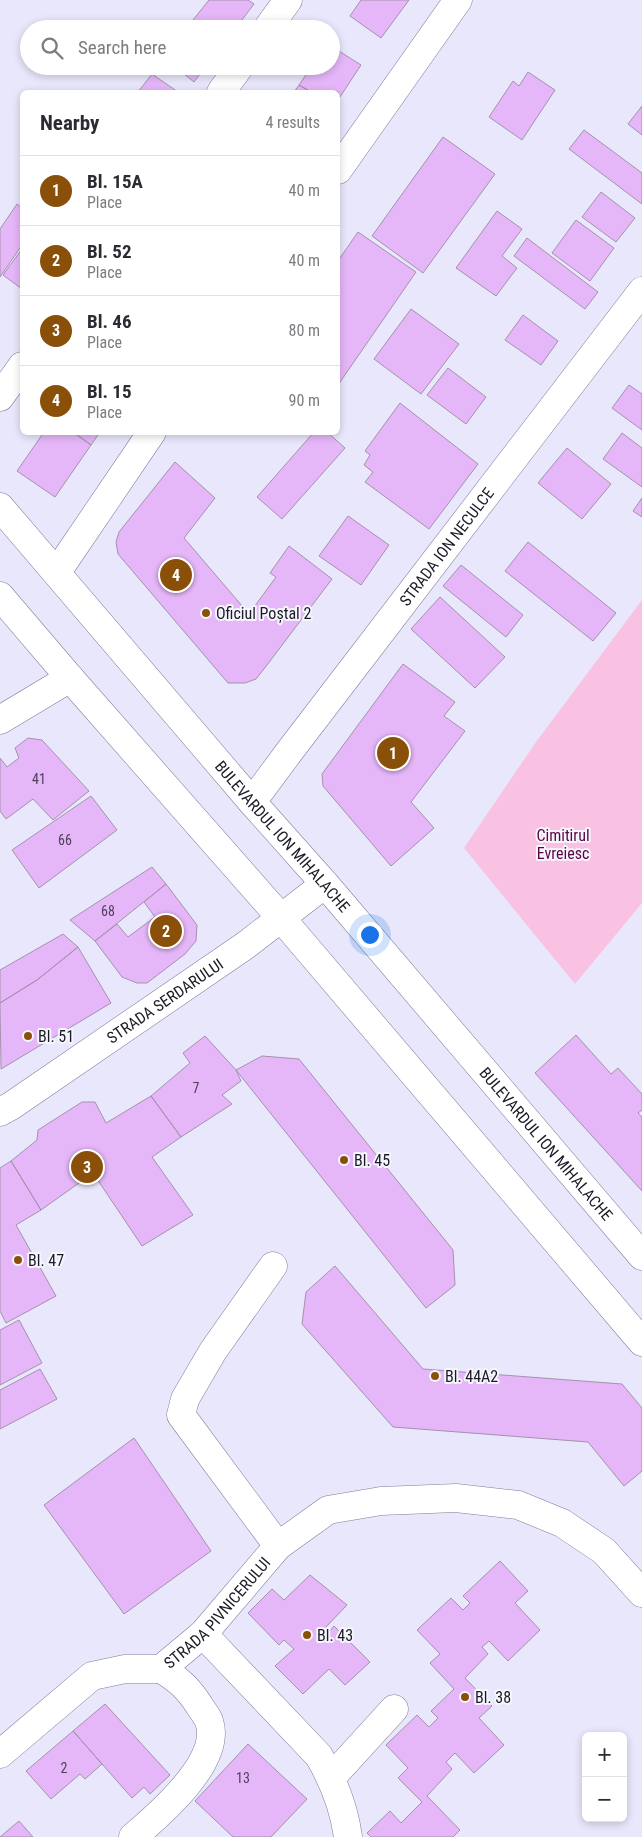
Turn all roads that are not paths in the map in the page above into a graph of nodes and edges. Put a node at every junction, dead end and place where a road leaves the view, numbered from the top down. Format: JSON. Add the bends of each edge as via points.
{"nodes":[{"id":1,"x":288,"y":0,"type":"edge"},
{"id":2,"x":458,"y":0,"type":"edge"},
{"id":3,"x":274,"y":20,"type":"edge"},
{"id":4,"x":233,"y":75,"type":"edge"},
{"id":5,"x":222,"y":90,"type":"edge"},
{"id":6,"x":340,"y":167,"type":"edge"},
{"id":7,"x":642,"y":291,"type":"edge"},
{"id":8,"x":20,"y":369,"type":"edge"},
{"id":9,"x":0,"y":397,"type":"edge"},
{"id":10,"x":150,"y":435,"type":"edge"},
{"id":11,"x":0,"y":507,"type":"edge"},
{"id":12,"x":57,"y":572,"type":"junction"},
{"id":13,"x":0,"y":596,"type":"edge"},
{"id":14,"x":70,"y":678,"type":"junction"},
{"id":15,"x":0,"y":720,"type":"edge"},
{"id":16,"x":252,"y":802,"type":"junction"},
{"id":17,"x":325,"y":884,"type":"junction"},
{"id":18,"x":281,"y":918,"type":"junction"},
{"id":19,"x":0,"y":1112,"type":"edge"},
{"id":20,"x":642,"y":1256,"type":"edge"},
{"id":21,"x":273,"y":1266,"type":"dead end"},
{"id":22,"x":642,"y":1342,"type":"edge"},
{"id":23,"x":278,"y":1546,"type":"junction"},
{"id":24,"x":642,"y":1593,"type":"edge"},
{"id":25,"x":203,"y":1634,"type":"junction"},
{"id":26,"x":161,"y":1669,"type":"junction"},
{"id":27,"x":394,"y":1709,"type":"dead end"},
{"id":28,"x":0,"y":1754,"type":"edge"},
{"id":29,"x":331,"y":1778,"type":"junction"},
{"id":30,"x":133,"y":1837,"type":"edge"},
{"id":31,"x":348,"y":1837,"type":"edge"}],
"edges":[{"from":1,"to":3,"type":"street"},
{"from":2,"to":6,"type":"street"},
{"from":4,"to":5,"type":"street"},
{"from":7,"to":16,"type":"street","name":"STRADA ION NECULCE"},
{"from":8,"to":9,"type":"street"},
{"from":10,"to":12,"type":"street"},
{"from":11,"to":12,"type":"street","name":"BULEVARDUL ION MIHALACHE"},
{"from":12,"to":16,"type":"street","name":"BULEVARDUL ION MIHALACHE"},
{"from":13,"to":14,"type":"street"},
{"from":14,"to":15,"type":"street"},
{"from":14,"to":18,"type":"street"},
{"from":16,"to":17,"type":"street","name":"BULEVARDUL ION MIHALACHE"},
{"from":17,"to":18,"type":"street","name":"STRADA SERDARULUI"},
{"from":17,"to":20,"type":"street","name":"BULEVARDUL ION MIHALACHE"},
{"from":18,"to":19,"type":"street","name":"STRADA SERDARULUI"},
{"from":18,"to":22,"type":"street"},
{"from":21,"to":23,"type":"street","via":[[213,1351],[185,1398],[181,1415]]},
{"from":23,"to":24,"type":"street","name":"STRADA PIVNICERULUI","via":[[328,1510],[381,1501],[456,1498],[518,1505],[562,1523],[604,1551]]},
{"from":23,"to":25,"type":"street","name":"STRADA PIVNICERULUI"},
{"from":25,"to":26,"type":"street","name":"STRADA PIVNICERULUI"},
{"from":25,"to":29,"type":"street","via":[[319,1756]]},
{"from":26,"to":28,"type":"street","name":"STRADA PIVNICERULUI","via":[[125,1669],[92,1676]]},
{"from":26,"to":30,"type":"street","via":[[180,1680],[195,1698],[209,1722],[211,1738],[206,1756],[187,1785]]},
{"from":27,"to":29,"type":"street"},
{"from":29,"to":31,"type":"street","via":[[341,1801]]}]}
